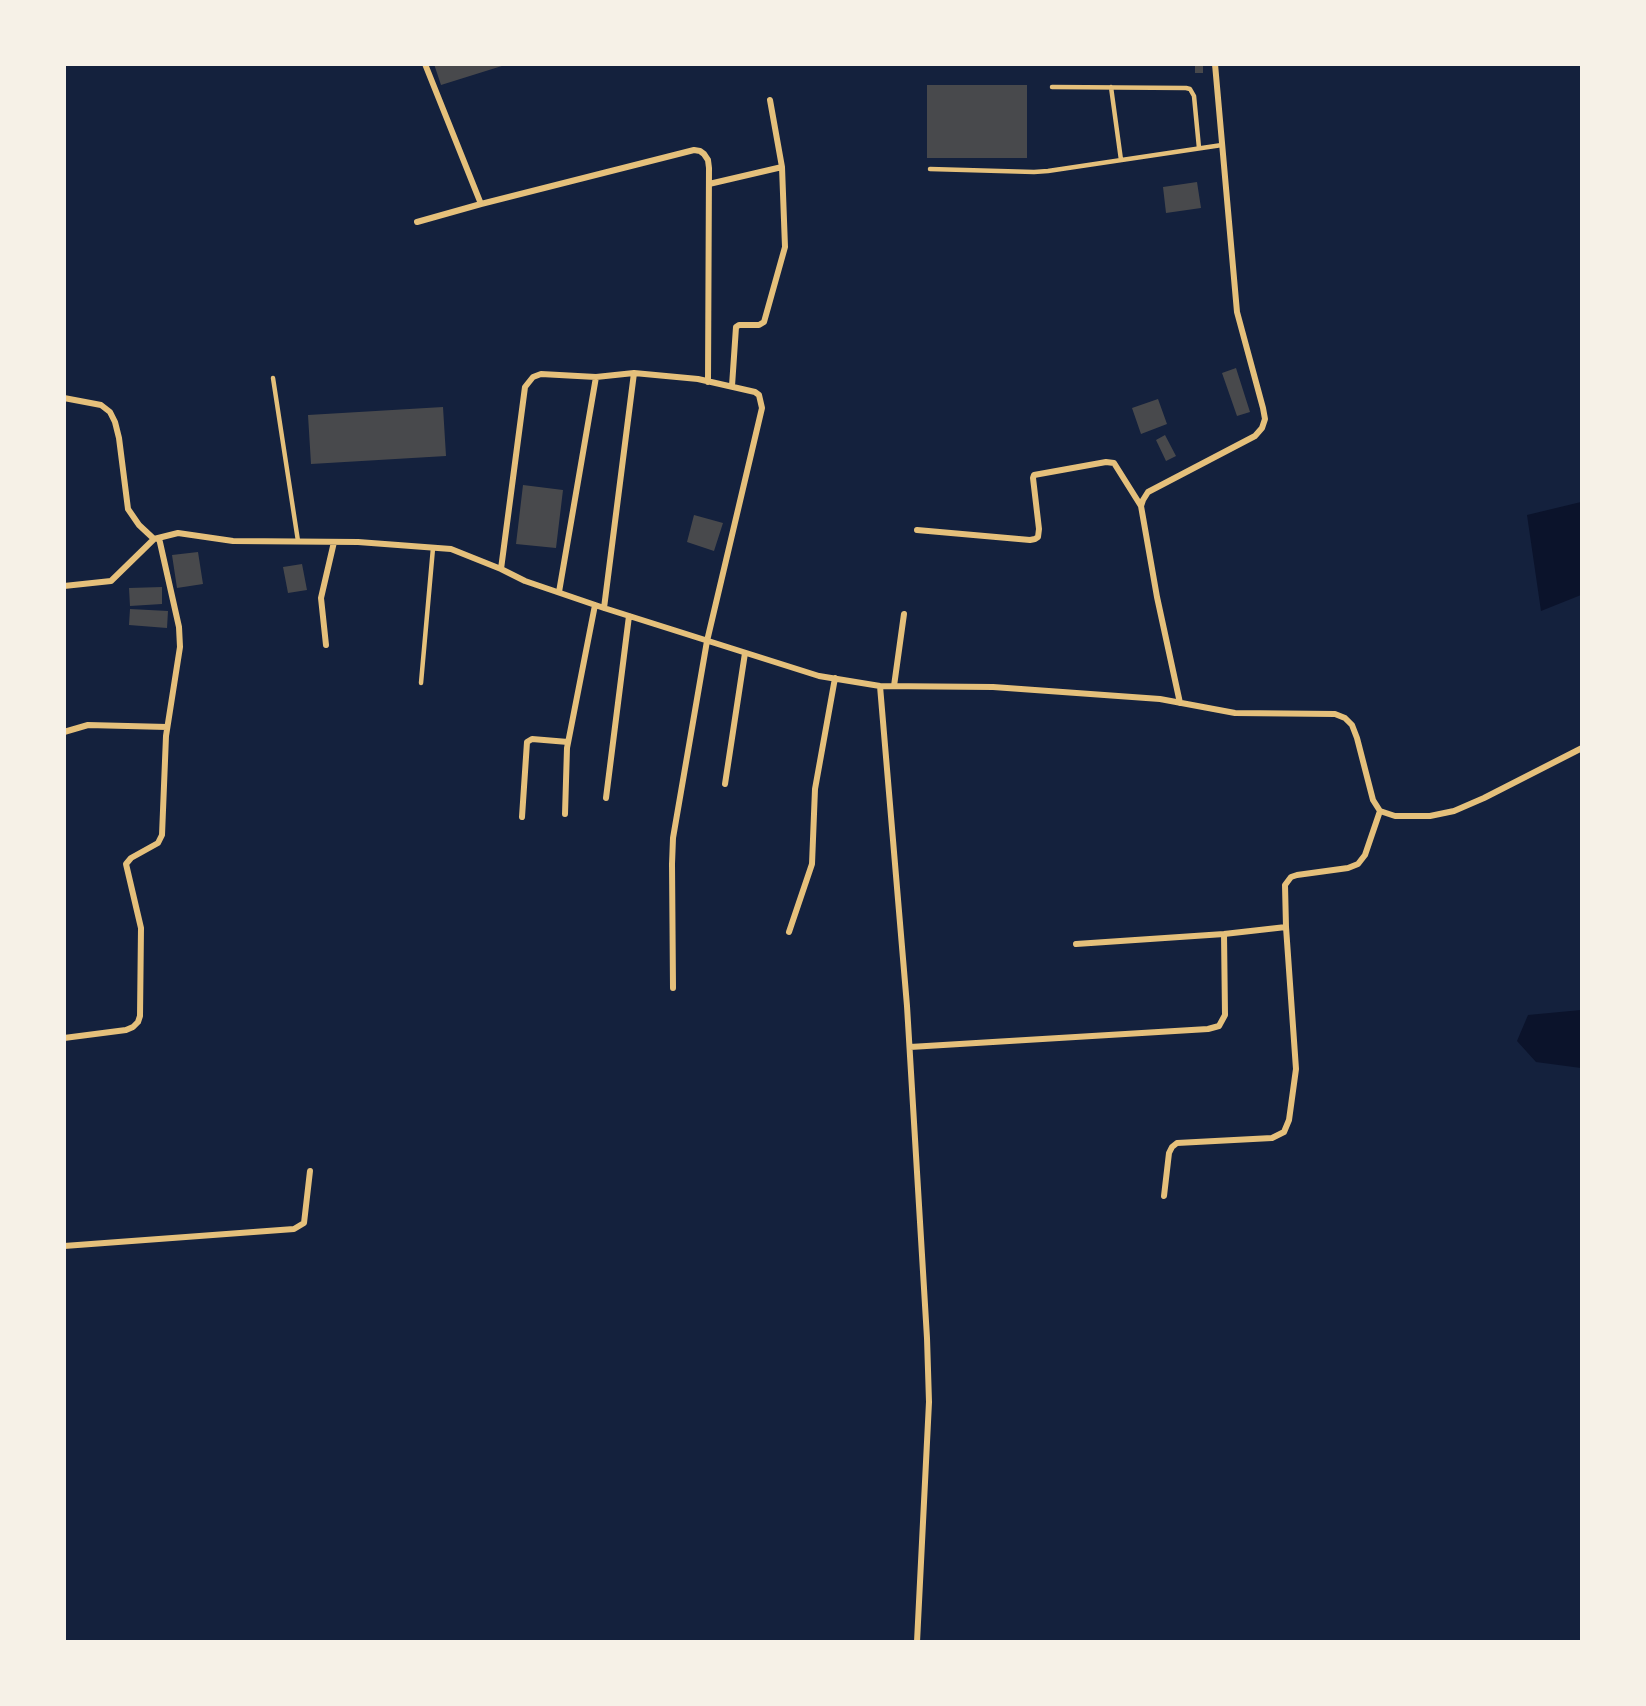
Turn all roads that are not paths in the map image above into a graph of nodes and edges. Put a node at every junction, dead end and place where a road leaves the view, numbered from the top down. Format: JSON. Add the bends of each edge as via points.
{"nodes":[{"id":1,"x":425,"y":64,"type":"edge"},
{"id":2,"x":1215,"y":64,"type":"edge"},
{"id":3,"x":1052,"y":87,"type":"dead end"},
{"id":4,"x":1111,"y":87,"type":"junction"},
{"id":5,"x":770,"y":100,"type":"dead end"},
{"id":6,"x":1222,"y":145,"type":"junction"},
{"id":7,"x":1199,"y":148,"type":"junction"},
{"id":8,"x":1121,"y":160,"type":"junction"},
{"id":9,"x":782,"y":167,"type":"junction"},
{"id":10,"x":930,"y":169,"type":"dead end"},
{"id":11,"x":709,"y":184,"type":"junction"},
{"id":12,"x":481,"y":204,"type":"junction"},
{"id":13,"x":417,"y":222,"type":"dead end"},
{"id":14,"x":634,"y":373,"type":"junction"},
{"id":15,"x":596,"y":377,"type":"junction"},
{"id":16,"x":273,"y":378,"type":"dead end"},
{"id":17,"x":708,"y":382,"type":"junction"},
{"id":18,"x":732,"y":386,"type":"junction"},
{"id":19,"x":64,"y":398,"type":"edge"},
{"id":20,"x":1142,"y":506,"type":"junction"},
{"id":21,"x":917,"y":530,"type":"dead end"},
{"id":22,"x":157,"y":538,"type":"junction"},
{"id":23,"x":298,"y":542,"type":"junction"},
{"id":24,"x":334,"y":542,"type":"junction"},
{"id":25,"x":432,"y":548,"type":"junction"},
{"id":26,"x":501,"y":569,"type":"junction"},
{"id":27,"x":64,"y":586,"type":"edge"},
{"id":28,"x":559,"y":592,"type":"junction"},
{"id":29,"x":595,"y":605,"type":"junction"},
{"id":30,"x":604,"y":608,"type":"junction"},
{"id":31,"x":904,"y":614,"type":"dead end"},
{"id":32,"x":629,"y":616,"type":"junction"},
{"id":33,"x":707,"y":641,"type":"junction"},
{"id":34,"x":326,"y":645,"type":"dead end"},
{"id":35,"x":745,"y":653,"type":"junction"},
{"id":36,"x":835,"y":678,"type":"junction"},
{"id":37,"x":421,"y":683,"type":"dead end"},
{"id":38,"x":880,"y":686,"type":"junction"},
{"id":39,"x":894,"y":686,"type":"junction"},
{"id":40,"x":1180,"y":703,"type":"junction"},
{"id":41,"x":167,"y":727,"type":"junction"},
{"id":42,"x":64,"y":732,"type":"edge"},
{"id":43,"x":568,"y":742,"type":"junction"},
{"id":44,"x":1581,"y":748,"type":"edge"},
{"id":45,"x":725,"y":784,"type":"dead end"},
{"id":46,"x":606,"y":798,"type":"dead end"},
{"id":47,"x":1380,"y":811,"type":"junction"},
{"id":48,"x":565,"y":814,"type":"dead end"},
{"id":49,"x":522,"y":817,"type":"dead end"},
{"id":50,"x":1286,"y":927,"type":"junction"},
{"id":51,"x":789,"y":932,"type":"dead end"},
{"id":52,"x":1224,"y":934,"type":"junction"},
{"id":53,"x":1076,"y":944,"type":"dead end"},
{"id":54,"x":673,"y":988,"type":"dead end"},
{"id":55,"x":64,"y":1038,"type":"edge"},
{"id":56,"x":910,"y":1047,"type":"junction"},
{"id":57,"x":310,"y":1171,"type":"dead end"},
{"id":58,"x":1164,"y":1196,"type":"dead end"},
{"id":59,"x":64,"y":1246,"type":"edge"},
{"id":60,"x":917,"y":1641,"type":"edge"}],
"edges":[{"from":1,"to":12,"type":"street"},
{"from":2,"to":6,"type":"street"},
{"from":3,"to":4,"type":"lane"},
{"from":4,"to":7,"type":"lane","via":[[1190,89]]},
{"from":4,"to":8,"type":"lane"},
{"from":5,"to":9,"type":"street"},
{"from":6,"to":7,"type":"lane"},
{"from":6,"to":20,"type":"street","via":[[1237,312],[1265,419],[1255,436],[1148,492]]},
{"from":7,"to":8,"type":"lane"},
{"from":8,"to":10,"type":"lane","via":[[1034,172]]},
{"from":9,"to":11,"type":"street"},
{"from":9,"to":18,"type":"street","via":[[783,256],[764,322],[736,327]]},
{"from":11,"to":12,"type":"street","via":[[708,159],[694,150]]},
{"from":11,"to":17,"type":"street"},
{"from":12,"to":13,"type":"street"},
{"from":14,"to":15,"type":"street"},
{"from":14,"to":17,"type":"street"},
{"from":14,"to":30,"type":"street"},
{"from":15,"to":26,"type":"street","via":[[541,374],[525,387]]},
{"from":15,"to":28,"type":"street"},
{"from":16,"to":23,"type":"lane"},
{"from":17,"to":18,"type":"street"},
{"from":18,"to":33,"type":"street","via":[[755,392],[762,408]]},
{"from":19,"to":22,"type":"street","via":[[101,405],[110,412],[119,438],[128,509],[139,525]]},
{"from":20,"to":21,"type":"street","via":[[1114,463],[1106,462],[1034,475],[1039,529],[1035,539]]},
{"from":20,"to":40,"type":"street"},
{"from":22,"to":23,"type":"street","via":[[178,533],[233,541]]},
{"from":22,"to":27,"type":"street","via":[[111,580]]},
{"from":22,"to":41,"type":"street","via":[[180,638]]},
{"from":23,"to":24,"type":"street"},
{"from":24,"to":25,"type":"street"},
{"from":24,"to":34,"type":"street","via":[[321,598]]},
{"from":25,"to":26,"type":"street","via":[[451,549]]},
{"from":25,"to":37,"type":"lane"},
{"from":26,"to":28,"type":"street"},
{"from":28,"to":29,"type":"street"},
{"from":29,"to":30,"type":"street"},
{"from":29,"to":43,"type":"street"},
{"from":30,"to":32,"type":"street"},
{"from":31,"to":39,"type":"street"},
{"from":32,"to":33,"type":"street"},
{"from":32,"to":46,"type":"street"},
{"from":33,"to":35,"type":"street"},
{"from":33,"to":54,"type":"street","via":[[673,838]]},
{"from":35,"to":36,"type":"street"},
{"from":35,"to":45,"type":"street"},
{"from":36,"to":38,"type":"street"},
{"from":36,"to":51,"type":"street","via":[[814,789],[812,864]]},
{"from":38,"to":39,"type":"street"},
{"from":38,"to":56,"type":"street"},
{"from":39,"to":40,"type":"street","via":[[993,687]]},
{"from":40,"to":47,"type":"street","via":[[1235,713],[1345,717],[1357,738]]},
{"from":41,"to":42,"type":"street","via":[[88,725]]},
{"from":41,"to":55,"type":"street","via":[[160,840],[126,864],[141,928],[140,1016],[126,1030]]},
{"from":43,"to":48,"type":"street"},
{"from":43,"to":49,"type":"street","via":[[526,742]]},
{"from":44,"to":47,"type":"street","via":[[1454,811],[1395,816]]},
{"from":47,"to":50,"type":"street","via":[[1365,855],[1358,864],[1287,880]]},
{"from":50,"to":52,"type":"street"},
{"from":50,"to":58,"type":"street","via":[[1296,1069],[1284,1132],[1272,1138],[1177,1143],[1169,1153]]},
{"from":52,"to":53,"type":"street"},
{"from":52,"to":56,"type":"street","via":[[1225,1015],[1219,1026]]},
{"from":56,"to":60,"type":"street","via":[[929,1402]]},
{"from":57,"to":59,"type":"street","via":[[304,1223],[294,1229]]}]}
